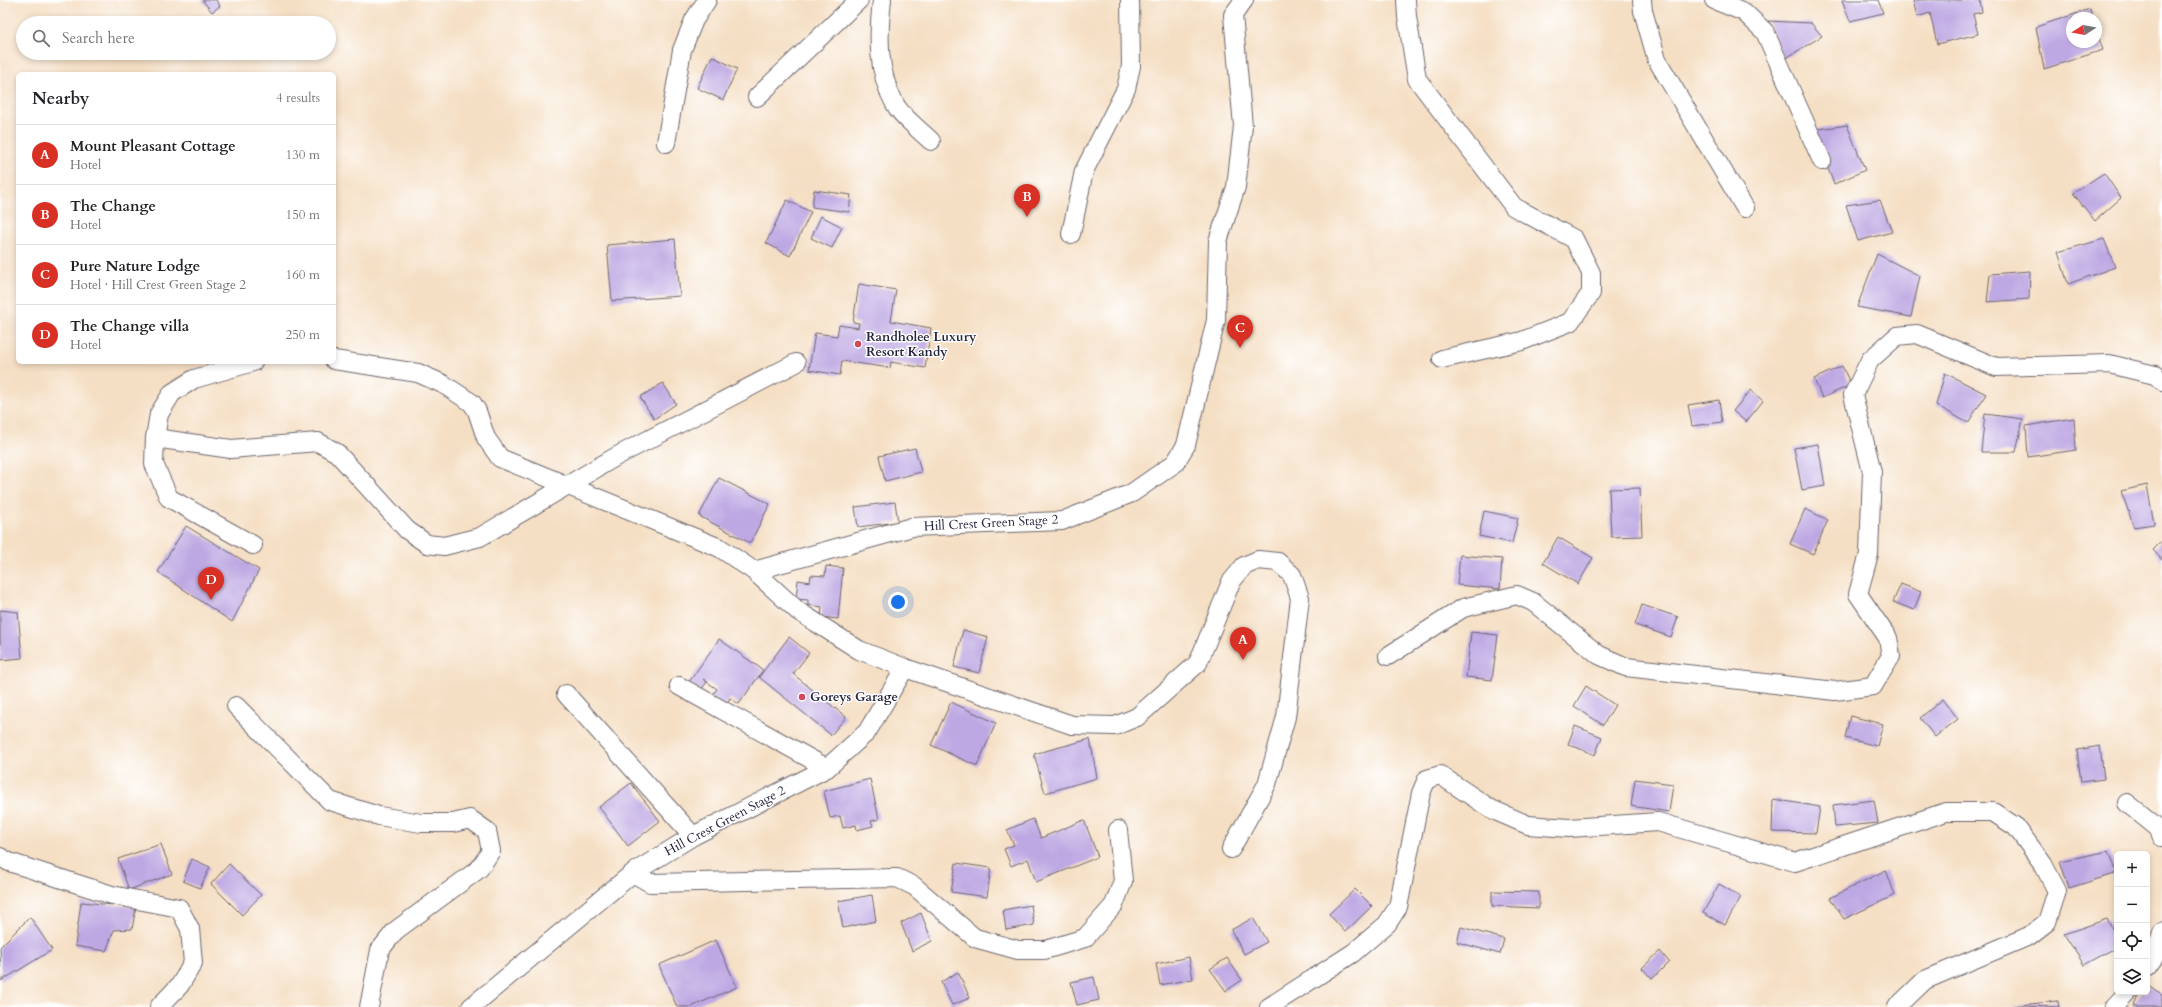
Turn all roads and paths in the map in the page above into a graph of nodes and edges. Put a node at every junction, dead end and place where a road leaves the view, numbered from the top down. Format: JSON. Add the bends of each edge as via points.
{"nodes":[{"id":1,"x":707,"y":0,"type":"edge"},
{"id":2,"x":859,"y":0,"type":"edge"},
{"id":3,"x":882,"y":0,"type":"edge"},
{"id":4,"x":1130,"y":0,"type":"edge"},
{"id":5,"x":1244,"y":0,"type":"edge"},
{"id":6,"x":1406,"y":0,"type":"edge"},
{"id":7,"x":1642,"y":0,"type":"edge"},
{"id":8,"x":1714,"y":0,"type":"edge"},
{"id":9,"x":757,"y":97,"type":"dead end"},
{"id":10,"x":931,"y":141,"type":"dead end"},
{"id":11,"x":666,"y":142,"type":"dead end"},
{"id":12,"x":1822,"y":161,"type":"dead end"},
{"id":13,"x":1745,"y":208,"type":"dead end"},
{"id":14,"x":1072,"y":234,"type":"dead end"},
{"id":15,"x":1442,"y":359,"type":"dead end"},
{"id":16,"x":336,"y":360,"type":"edge"},
{"id":17,"x":796,"y":363,"type":"dead end"},
{"id":18,"x":246,"y":364,"type":"edge"},
{"id":19,"x":2162,"y":381,"type":"edge"},
{"id":20,"x":155,"y":438,"type":"junction"},
{"id":21,"x":567,"y":485,"type":"junction"},
{"id":22,"x":253,"y":545,"type":"dead end"},
{"id":23,"x":754,"y":571,"type":"junction"},
{"id":24,"x":1388,"y":656,"type":"dead end"},
{"id":25,"x":905,"y":668,"type":"junction"},
{"id":26,"x":679,"y":686,"type":"dead end"},
{"id":27,"x":566,"y":694,"type":"dead end"},
{"id":28,"x":236,"y":706,"type":"dead end"},
{"id":29,"x":827,"y":768,"type":"junction"},
{"id":30,"x":2127,"y":803,"type":"dead end"},
{"id":31,"x":1118,"y":830,"type":"dead end"},
{"id":32,"x":693,"y":836,"type":"junction"},
{"id":33,"x":2162,"y":836,"type":"edge"},
{"id":34,"x":1231,"y":848,"type":"dead end"},
{"id":35,"x":0,"y":857,"type":"edge"},
{"id":36,"x":632,"y":873,"type":"junction"},
{"id":37,"x":2162,"y":932,"type":"edge"},
{"id":38,"x":2150,"y":963,"type":"edge"},
{"id":39,"x":2125,"y":995,"type":"edge"},
{"id":40,"x":159,"y":1007,"type":"edge"},
{"id":41,"x":369,"y":1007,"type":"edge"},
{"id":42,"x":471,"y":1007,"type":"edge"},
{"id":43,"x":1269,"y":1007,"type":"edge"},
{"id":44,"x":1897,"y":1007,"type":"edge"},
{"id":45,"x":2114,"y":1007,"type":"edge"}],
"edges":[{"from":1,"to":11,"type":"street","via":[[694,20],[682,50]]},
{"from":2,"to":9,"type":"street"},
{"from":3,"to":10,"type":"street","via":[[878,33],[882,70],[895,105]]},
{"from":4,"to":14,"type":"street","via":[[1131,66],[1126,89],[1084,171]]},
{"from":5,"to":23,"type":"street","name":"Hill Crest Green Stage 2","via":[[1233,15],[1243,126],[1236,187],[1218,241],[1216,320],[1186,445],[1174,463],[1132,493],[1062,520],[912,526]]},
{"from":6,"to":15,"type":"street","via":[[1417,79],[1514,207],[1574,238],[1591,273],[1592,293],[1570,322],[1522,341]]},
{"from":7,"to":13,"type":"street","via":[[1657,60]]},
{"from":8,"to":12,"type":"street","via":[[1744,12],[1765,32]]},
{"from":16,"to":21,"type":"street","via":[[418,372],[443,384],[472,403],[486,438],[500,458]]},
{"from":17,"to":21,"type":"street","via":[[617,456]]},
{"from":18,"to":20,"type":"street","via":[[194,379],[172,393],[159,414]]},
{"from":19,"to":24,"type":"street","via":[[2155,375],[2109,364],[1996,367],[1918,334],[1897,336],[1870,360],[1853,395],[1872,472],[1869,554],[1858,594],[1888,638],[1891,656],[1873,686],[1835,691],[1626,667],[1599,655],[1533,602],[1517,595],[1463,608]]},
{"from":20,"to":21,"type":"street","via":[[231,449],[318,442],[337,453],[407,530],[427,544],[444,546],[480,537]]},
{"from":20,"to":22,"type":"street","via":[[154,464],[169,498]]},
{"from":21,"to":23,"type":"street","via":[[720,548]]},
{"from":23,"to":25,"type":"street","via":[[798,611],[859,650]]},
{"from":25,"to":29,"type":"street","name":"Hill Crest Green Stage 2","via":[[867,732]]},
{"from":25,"to":34,"type":"street","via":[[1072,725],[1115,726],[1137,717],[1198,663],[1232,582],[1244,566],[1258,560],[1278,562],[1292,576],[1300,598],[1286,717],[1267,784]]},
{"from":26,"to":29,"type":"street"},
{"from":27,"to":32,"type":"street"},
{"from":28,"to":41,"type":"street","via":[[330,801],[379,816],[421,823],[452,823],[470,819],[487,831],[491,851],[479,869],[395,931],[380,950]]},
{"from":29,"to":32,"type":"street","name":"Hill Crest Green Stage 2"},
{"from":30,"to":33,"type":"street","via":[[2158,828]]},
{"from":31,"to":36,"type":"street","via":[[1123,881],[1114,905],[1085,938],[1045,950],[1018,950],[975,938],[914,886],[897,878],[650,883]]},
{"from":32,"to":36,"type":"street","name":"Hill Crest Green Stage 2"},
{"from":35,"to":40,"type":"street","via":[[112,895],[179,908],[190,929],[193,963],[180,985]]},
{"from":36,"to":42,"type":"street","name":"Hill Crest Green Stage 2"},
{"from":37,"to":38,"type":"street","via":[[2155,956]]},
{"from":39,"to":45,"type":"street"},
{"from":43,"to":44,"type":"street","via":[[1353,953],[1388,924],[1398,907],[1421,793],[1427,779],[1440,775],[1491,809],[1528,825],[1569,828],[1658,822],[1795,862],[1946,812],[1993,812],[2016,827],[2043,864],[2057,891],[2047,922],[2029,936],[1925,980]]}]}
